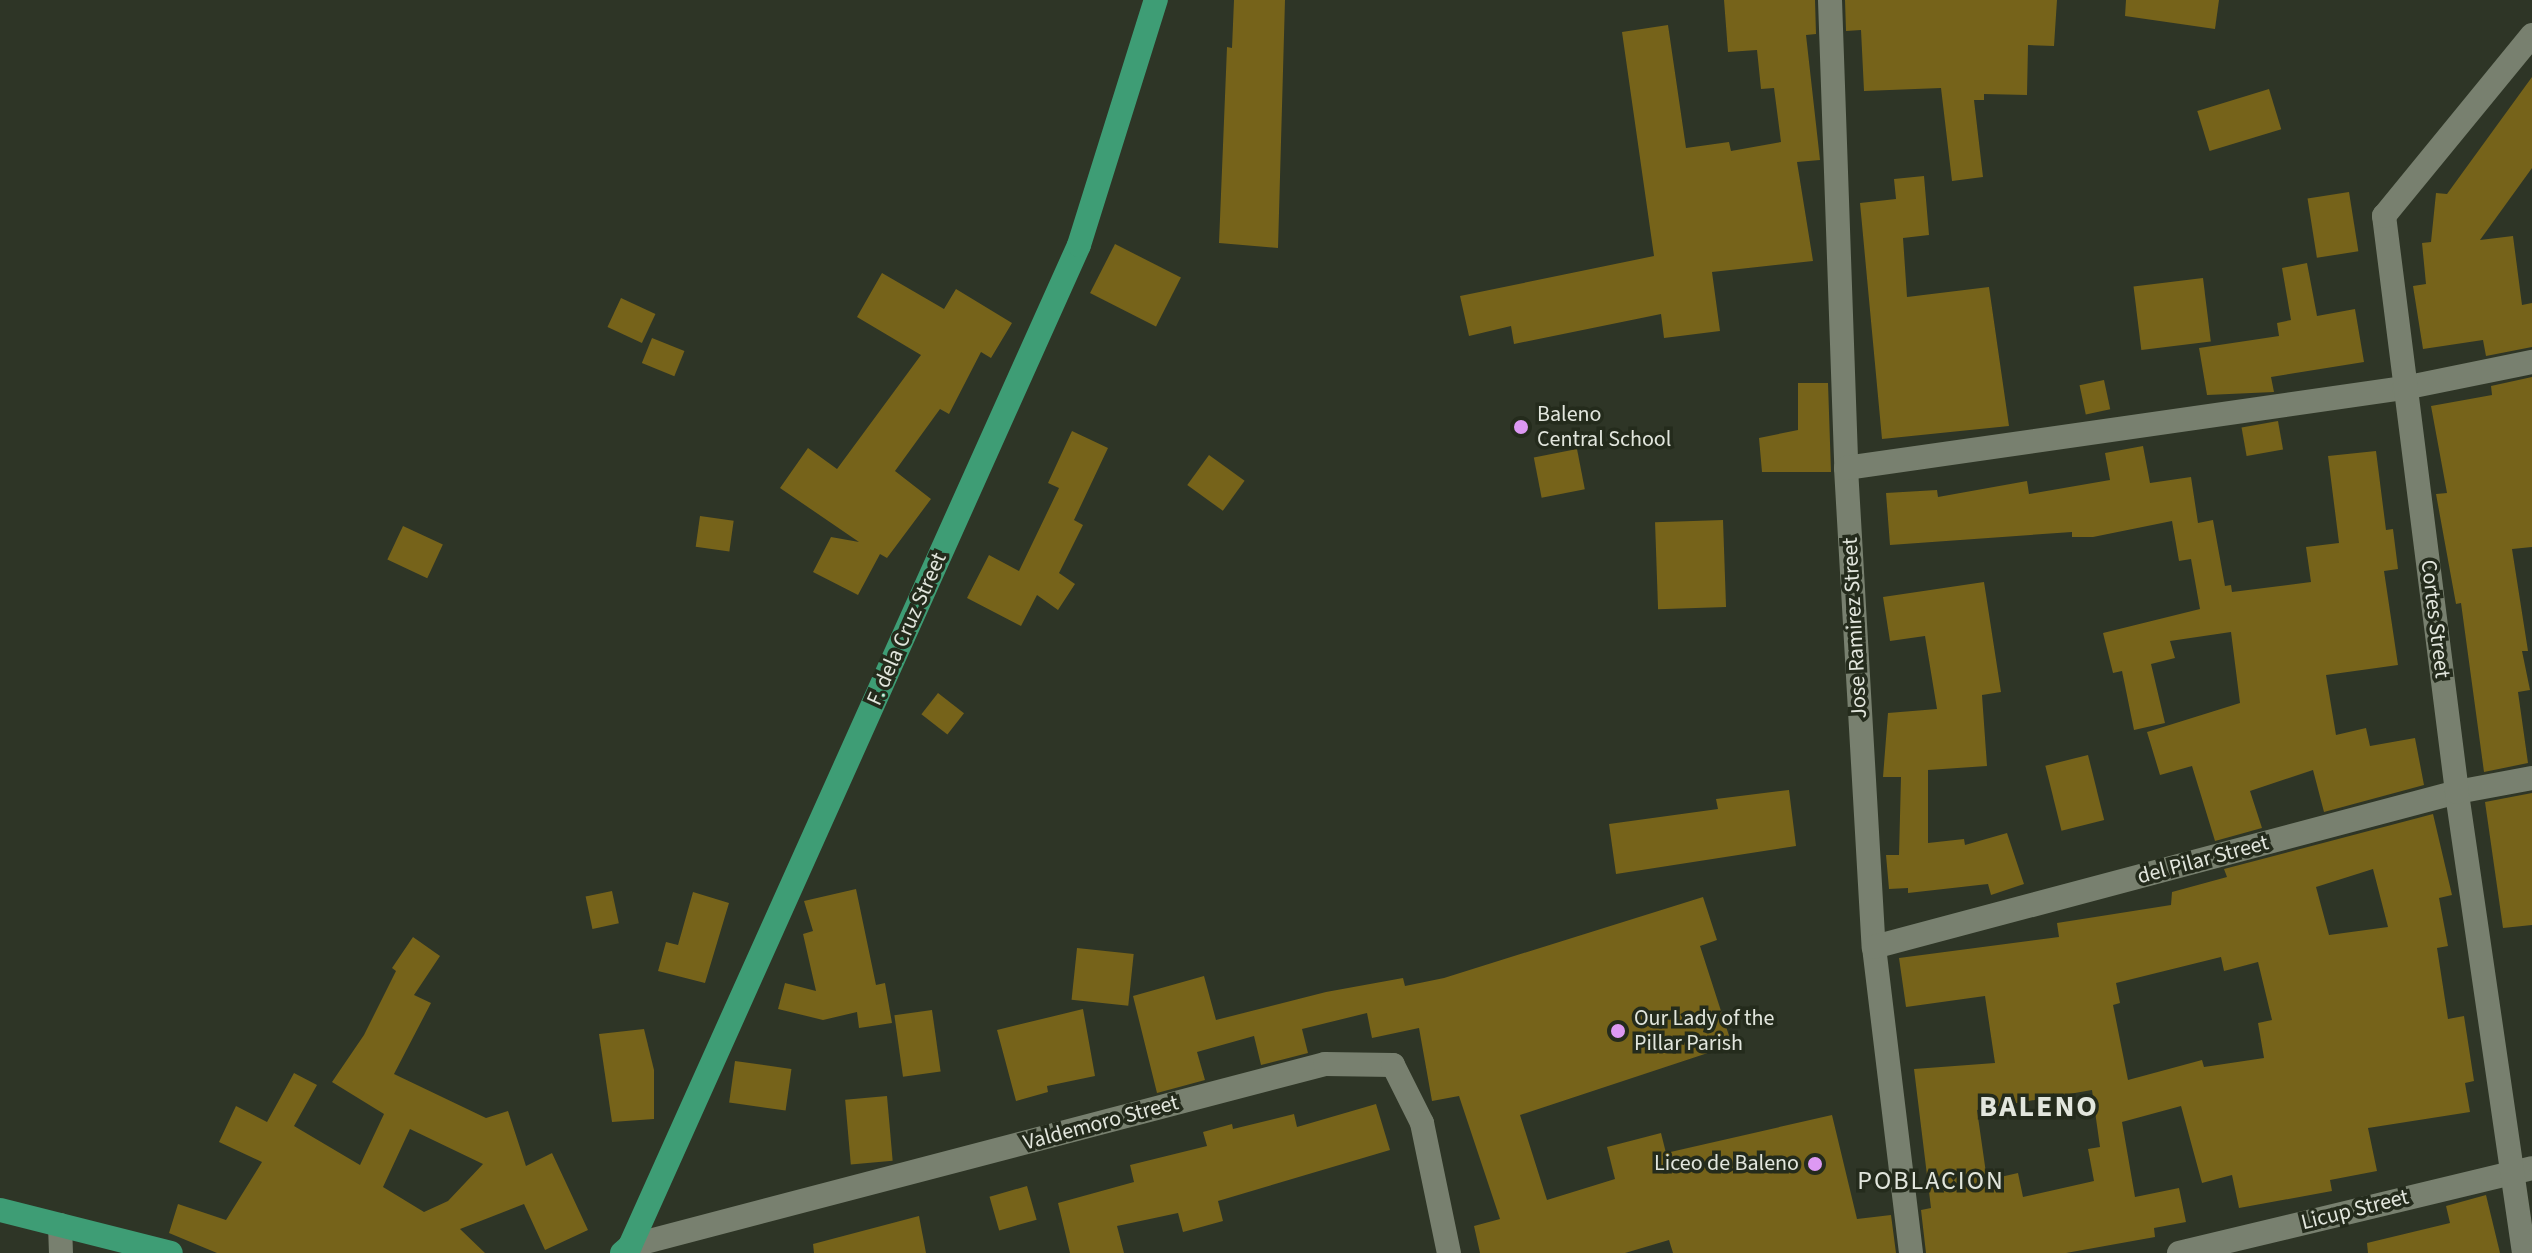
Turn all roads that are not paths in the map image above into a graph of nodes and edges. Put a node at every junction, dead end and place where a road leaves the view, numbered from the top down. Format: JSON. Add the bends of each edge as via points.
{"nodes":[{"id":1,"x":1156,"y":0,"type":"edge"},
{"id":2,"x":1830,"y":0,"type":"edge"},
{"id":3,"x":2532,"y":35,"type":"edge"},
{"id":4,"x":2532,"y":362,"type":"edge"},
{"id":5,"x":2404,"y":388,"type":"junction"},
{"id":6,"x":1846,"y":468,"type":"junction"},
{"id":7,"x":2532,"y":778,"type":"edge"},
{"id":8,"x":2457,"y":792,"type":"junction"},
{"id":9,"x":1874,"y":947,"type":"junction"},
{"id":10,"x":2522,"y":1170,"type":"edge"},
{"id":11,"x":0,"y":1210,"type":"edge"},
{"id":12,"x":60,"y":1225,"type":"junction"},
{"id":13,"x":626,"y":1250,"type":"edge"},
{"id":14,"x":61,"y":1253,"type":"edge"},
{"id":15,"x":171,"y":1253,"type":"edge"},
{"id":16,"x":1449,"y":1253,"type":"edge"},
{"id":17,"x":1911,"y":1253,"type":"edge"},
{"id":18,"x":2179,"y":1253,"type":"edge"},
{"id":19,"x":2524,"y":1253,"type":"edge"}],
"edges":[{"from":1,"to":13,"type":"main road","name":"F. dela Cruz Street","via":[[1079,245]]},
{"from":2,"to":6,"type":"street","name":"Jose Ramirez Street"},
{"from":3,"to":5,"type":"street","name":"Cortes Street","via":[[2384,216]]},
{"from":4,"to":5,"type":"street"},
{"from":5,"to":6,"type":"street"},
{"from":5,"to":8,"type":"street","name":"Cortes Street"},
{"from":6,"to":9,"type":"street","name":"Jose Ramirez Street"},
{"from":7,"to":8,"type":"street","name":"del Pilar Street"},
{"from":8,"to":9,"type":"street","name":"del Pilar Street"},
{"from":8,"to":10,"type":"street","name":"Cortes Street"},
{"from":9,"to":17,"type":"street","name":"Jose Ramirez Street"},
{"from":10,"to":18,"type":"street","name":"Licup Street"},
{"from":10,"to":19,"type":"street","name":"Cortes Street"},
{"from":11,"to":12,"type":"main road"},
{"from":12,"to":14,"type":"street"},
{"from":12,"to":15,"type":"main road"},
{"from":13,"to":16,"type":"street","name":"Valdemoro Street","via":[[1325,1064],[1393,1065],[1422,1123]]}]}
